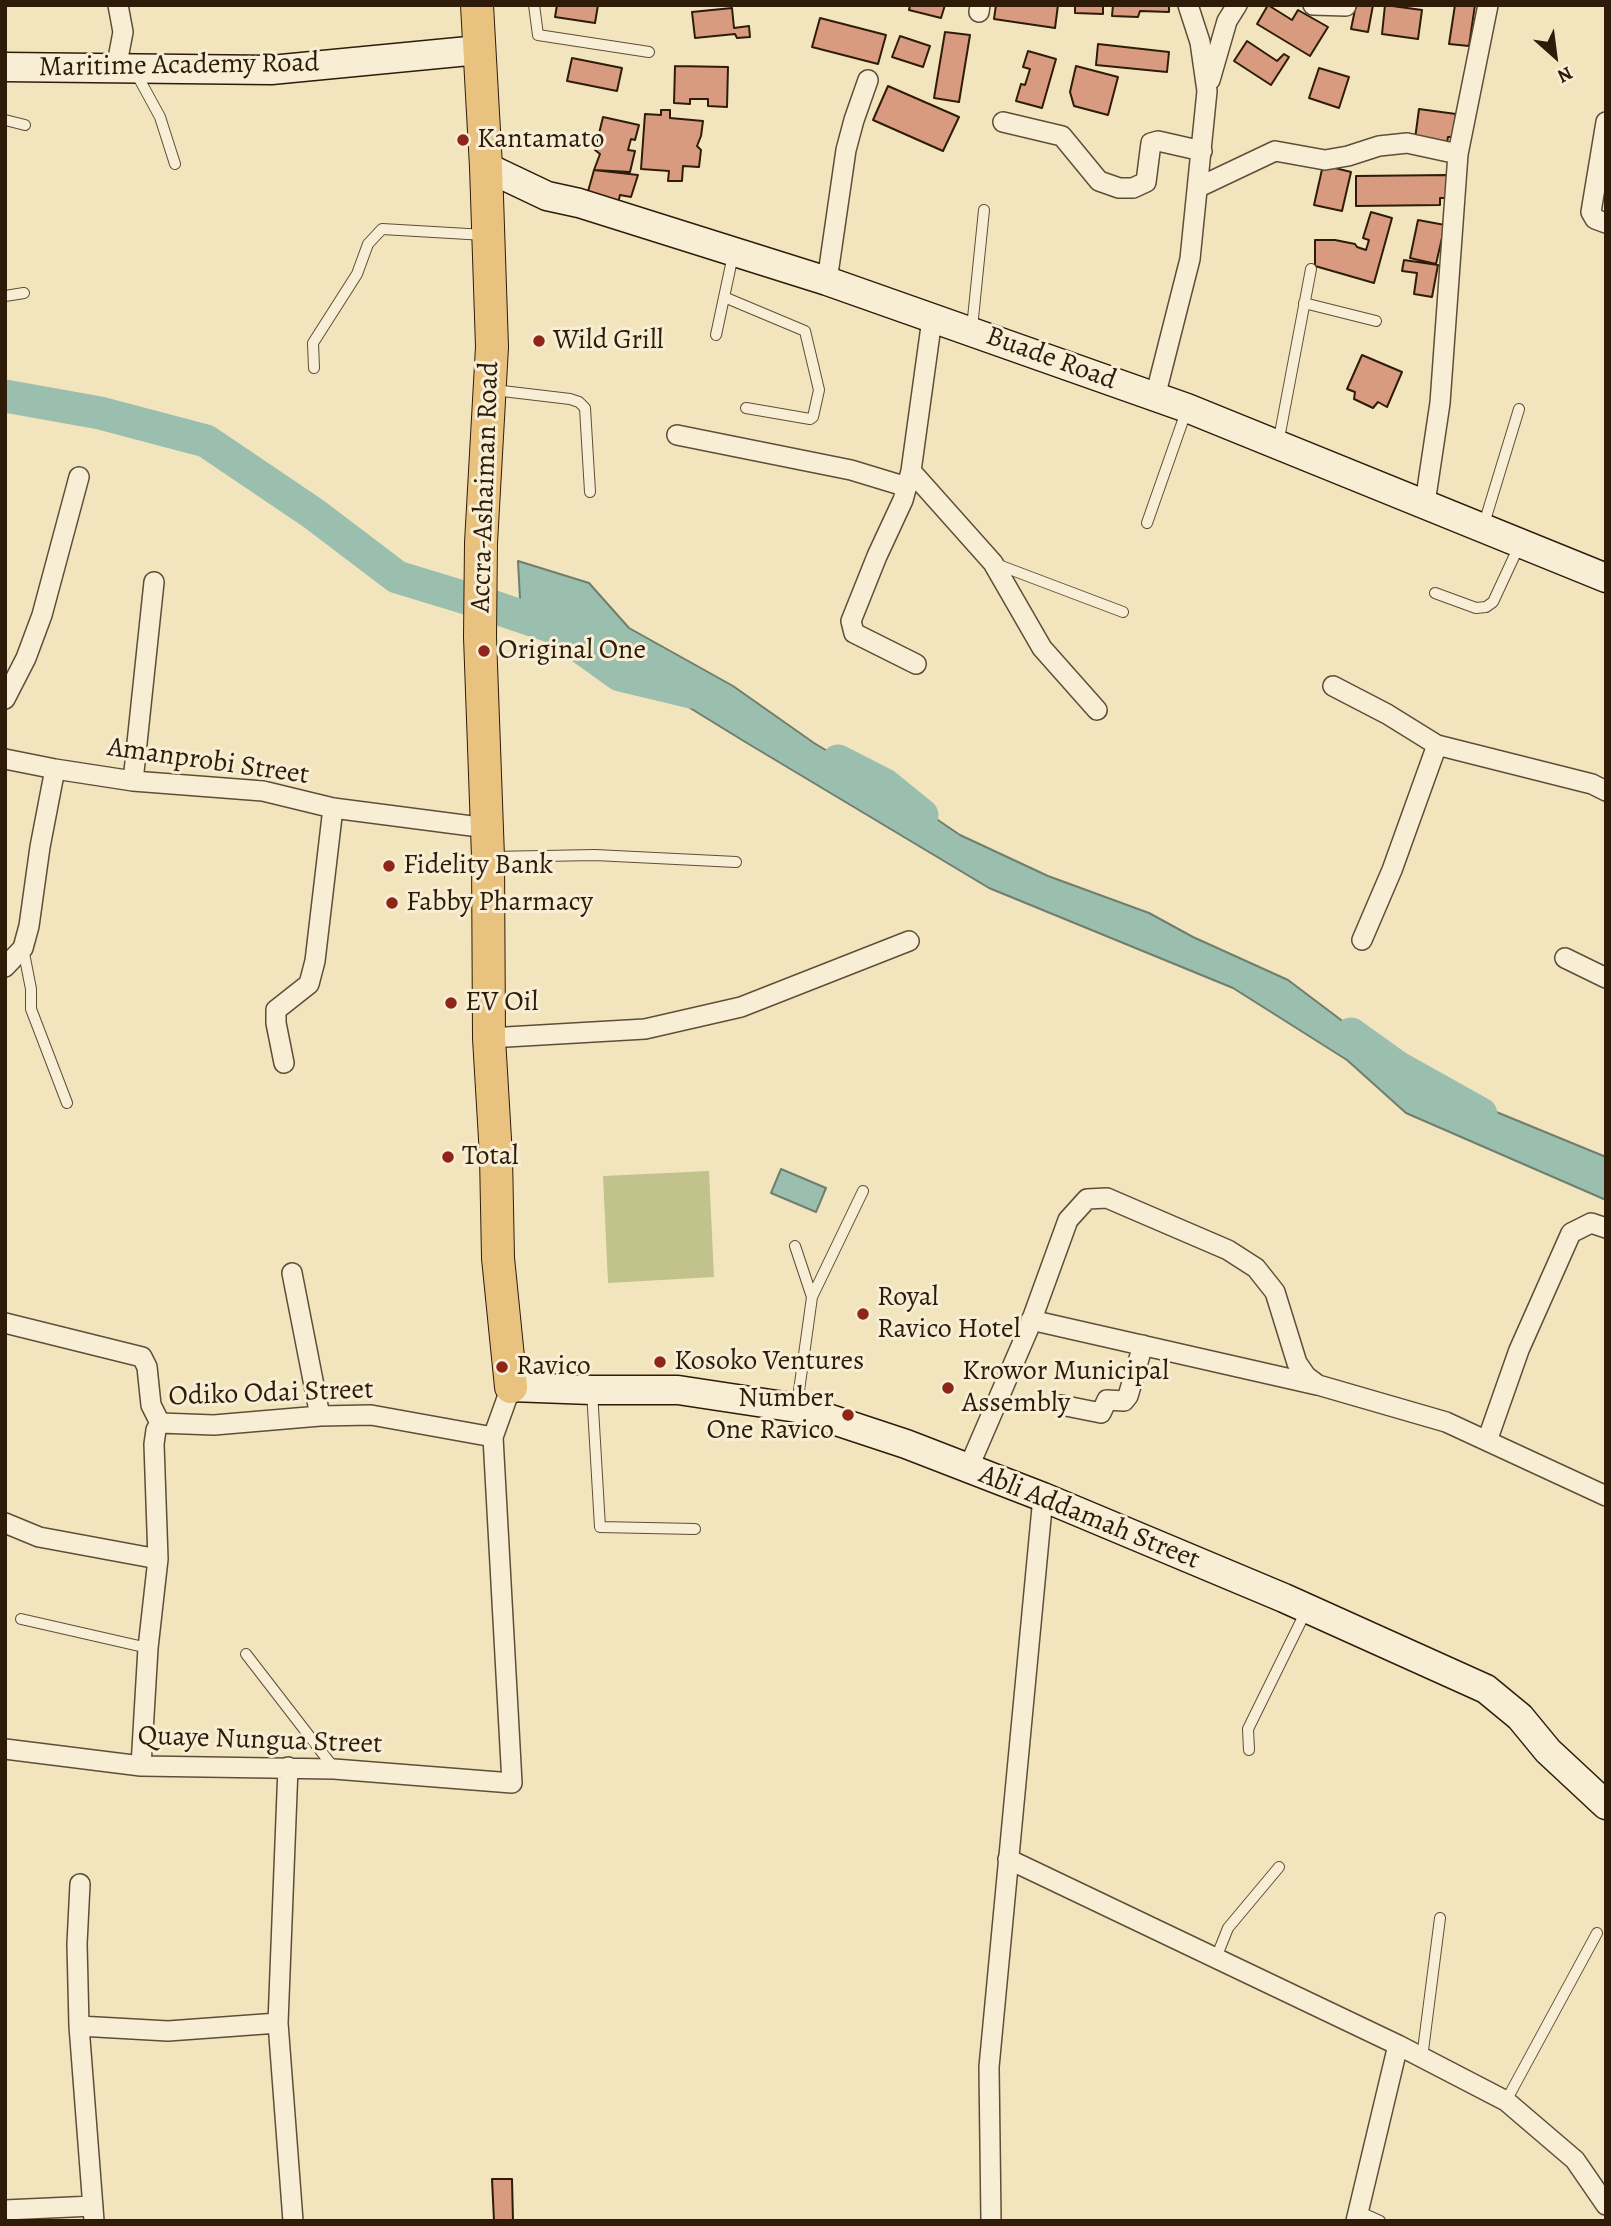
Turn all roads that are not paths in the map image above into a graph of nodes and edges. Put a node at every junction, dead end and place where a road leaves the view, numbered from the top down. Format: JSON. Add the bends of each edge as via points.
{"nodes":[{"id":1,"x":118,"y":5,"type":"edge"},
{"id":2,"x":477,"y":5,"type":"edge"},
{"id":3,"x":534,"y":5,"type":"edge"},
{"id":4,"x":1188,"y":5,"type":"edge"},
{"id":5,"x":1237,"y":5,"type":"edge"},
{"id":6,"x":1313,"y":5,"type":"edge"},
{"id":7,"x":1488,"y":5,"type":"edge"},
{"id":8,"x":1346,"y":6,"type":"edge"},
{"id":9,"x":479,"y":50,"type":"junction"},
{"id":10,"x":649,"y":52,"type":"dead end"},
{"id":11,"x":5,"y":66,"type":"edge"},
{"id":12,"x":125,"y":69,"type":"junction"},
{"id":13,"x":868,"y":80,"type":"dead end"},
{"id":14,"x":1207,"y":92,"type":"junction"},
{"id":15,"x":5,"y":120,"type":"edge"},
{"id":16,"x":1003,"y":122,"type":"dead end"},
{"id":17,"x":1606,"y":122,"type":"edge"},
{"id":18,"x":24,"y":125,"type":"dead end"},
{"id":19,"x":1202,"y":151,"type":"junction"},
{"id":20,"x":1458,"y":154,"type":"junction"},
{"id":21,"x":175,"y":164,"type":"dead end"},
{"id":22,"x":486,"y":167,"type":"junction"},
{"id":23,"x":1199,"y":187,"type":"junction"},
{"id":24,"x":984,"y":210,"type":"dead end"},
{"id":25,"x":1606,"y":222,"type":"edge"},
{"id":26,"x":489,"y":235,"type":"junction"},
{"id":27,"x":734,"y":251,"type":"junction"},
{"id":28,"x":1311,"y":269,"type":"dead end"},
{"id":29,"x":827,"y":281,"type":"junction"},
{"id":30,"x":24,"y":293,"type":"dead end"},
{"id":31,"x":5,"y":296,"type":"edge"},
{"id":32,"x":724,"y":297,"type":"junction"},
{"id":33,"x":1304,"y":303,"type":"junction"},
{"id":34,"x":932,"y":319,"type":"junction"},
{"id":35,"x":1376,"y":321,"type":"dead end"},
{"id":36,"x":972,"y":331,"type":"junction"},
{"id":37,"x":716,"y":335,"type":"dead end"},
{"id":38,"x":314,"y":368,"type":"dead end"},
{"id":39,"x":491,"y":390,"type":"junction"},
{"id":40,"x":1155,"y":397,"type":"junction"},
{"id":41,"x":746,"y":408,"type":"dead end"},
{"id":42,"x":1187,"y":408,"type":"junction"},
{"id":43,"x":1519,"y":409,"type":"dead end"},
{"id":44,"x":677,"y":435,"type":"dead end"},
{"id":45,"x":1278,"y":445,"type":"junction"},
{"id":46,"x":79,"y":477,"type":"dead end"},
{"id":47,"x":909,"y":479,"type":"junction"},
{"id":48,"x":590,"y":492,"type":"dead end"},
{"id":49,"x":1425,"y":503,"type":"junction"},
{"id":50,"x":1147,"y":523,"type":"dead end"},
{"id":51,"x":1483,"y":527,"type":"junction"},
{"id":52,"x":1521,"y":543,"type":"junction"},
{"id":53,"x":993,"y":563,"type":"junction"},
{"id":54,"x":1606,"y":578,"type":"edge"},
{"id":55,"x":154,"y":582,"type":"dead end"},
{"id":56,"x":1435,"y":593,"type":"dead end"},
{"id":57,"x":1123,"y":612,"type":"dead end"},
{"id":58,"x":916,"y":664,"type":"dead end"},
{"id":59,"x":1333,"y":686,"type":"dead end"},
{"id":60,"x":5,"y":699,"type":"edge"},
{"id":61,"x":1097,"y":710,"type":"dead end"},
{"id":62,"x":1437,"y":745,"type":"junction"},
{"id":63,"x":5,"y":759,"type":"edge"},
{"id":64,"x":55,"y":769,"type":"junction"},
{"id":65,"x":133,"y":781,"type":"junction"},
{"id":66,"x":1606,"y":791,"type":"edge"},
{"id":67,"x":333,"y":808,"type":"junction"},
{"id":68,"x":487,"y":843,"type":"junction"},
{"id":69,"x":736,"y":862,"type":"dead end"},
{"id":70,"x":1362,"y":940,"type":"dead end"},
{"id":71,"x":909,"y":941,"type":"dead end"},
{"id":72,"x":23,"y":948,"type":"junction"},
{"id":73,"x":1565,"y":958,"type":"dead end"},
{"id":74,"x":5,"y":967,"type":"edge"},
{"id":75,"x":1606,"y":978,"type":"edge"},
{"id":76,"x":489,"y":1038,"type":"junction"},
{"id":77,"x":284,"y":1063,"type":"dead end"},
{"id":78,"x":67,"y":1103,"type":"dead end"},
{"id":79,"x":863,"y":1191,"type":"dead end"},
{"id":80,"x":1606,"y":1228,"type":"edge"},
{"id":81,"x":795,"y":1246,"type":"dead end"},
{"id":82,"x":292,"y":1273,"type":"dead end"},
{"id":83,"x":812,"y":1297,"type":"junction"},
{"id":84,"x":1031,"y":1320,"type":"junction"},
{"id":85,"x":5,"y":1323,"type":"edge"},
{"id":86,"x":1143,"y":1345,"type":"junction"},
{"id":87,"x":1318,"y":1385,"type":"junction"},
{"id":88,"x":511,"y":1387,"type":"junction"},
{"id":89,"x":592,"y":1390,"type":"junction"},
{"id":90,"x":1061,"y":1405,"type":"dead end"},
{"id":91,"x":797,"y":1408,"type":"junction"},
{"id":92,"x":320,"y":1416,"type":"junction"},
{"id":93,"x":160,"y":1423,"type":"junction"},
{"id":94,"x":493,"y":1437,"type":"junction"},
{"id":95,"x":1487,"y":1441,"type":"junction"},
{"id":96,"x":968,"y":1469,"type":"junction"},
{"id":97,"x":1606,"y":1496,"type":"edge"},
{"id":98,"x":1043,"y":1497,"type":"junction"},
{"id":99,"x":5,"y":1522,"type":"edge"},
{"id":100,"x":695,"y":1529,"type":"dead end"},
{"id":101,"x":158,"y":1559,"type":"junction"},
{"id":102,"x":1308,"y":1609,"type":"junction"},
{"id":103,"x":21,"y":1619,"type":"dead end"},
{"id":104,"x":148,"y":1648,"type":"junction"},
{"id":105,"x":246,"y":1654,"type":"dead end"},
{"id":106,"x":5,"y":1749,"type":"edge"},
{"id":107,"x":1249,"y":1750,"type":"dead end"},
{"id":108,"x":141,"y":1766,"type":"junction"},
{"id":109,"x":288,"y":1766,"type":"junction"},
{"id":110,"x":334,"y":1769,"type":"junction"},
{"id":111,"x":1606,"y":1805,"type":"edge"},
{"id":112,"x":1007,"y":1859,"type":"junction"},
{"id":113,"x":1279,"y":1867,"type":"dead end"},
{"id":114,"x":80,"y":1884,"type":"dead end"},
{"id":115,"x":1440,"y":1918,"type":"dead end"},
{"id":116,"x":1597,"y":1933,"type":"dead end"},
{"id":117,"x":1216,"y":1958,"type":"junction"},
{"id":118,"x":278,"y":2023,"type":"junction"},
{"id":119,"x":79,"y":2026,"type":"junction"},
{"id":120,"x":1398,"y":2045,"type":"junction"},
{"id":121,"x":1422,"y":2058,"type":"junction"},
{"id":122,"x":1507,"y":2101,"type":"junction"},
{"id":123,"x":1603,"y":2193,"type":"edge"},
{"id":124,"x":5,"y":2210,"type":"edge"},
{"id":125,"x":93,"y":2214,"type":"edge"},
{"id":126,"x":1357,"y":2216,"type":"edge"},
{"id":127,"x":293,"y":2221,"type":"edge"},
{"id":128,"x":991,"y":2221,"type":"edge"},
{"id":129,"x":1380,"y":2221,"type":"edge"}],
"edges":[{"from":1,"to":12,"type":"street"},
{"from":2,"to":9,"type":"main road","name":"Accra-Ashaiman Road"},
{"from":3,"to":10,"type":"lane","via":[[538,35]]},
{"from":4,"to":14,"type":"street","via":[[1200,41]]},
{"from":5,"to":14,"type":"street","via":[[1227,20]]},
{"from":6,"to":8,"type":"street"},
{"from":7,"to":20,"type":"street"},
{"from":9,"to":12,"type":"street","name":"Maritime Academy Road","via":[[271,70]]},
{"from":9,"to":22,"type":"main road","name":"Accra-Ashaiman Road"},
{"from":11,"to":12,"type":"street","name":"Maritime Academy Road"},
{"from":12,"to":21,"type":"lane","via":[[160,117]]},
{"from":13,"to":29,"type":"street","via":[[846,150]]},
{"from":14,"to":19,"type":"street"},
{"from":15,"to":18,"type":"lane"},
{"from":16,"to":19,"type":"street","via":[[1062,136],[1099,181],[1119,188],[1146,182],[1151,143]]},
{"from":17,"to":25,"type":"street","via":[[1591,212],[1595,219]]},
{"from":19,"to":23,"type":"street"},
{"from":20,"to":23,"type":"street","via":[[1407,143],[1325,160],[1275,151]]},
{"from":20,"to":49,"type":"street","via":[[1440,403]]},
{"from":22,"to":26,"type":"main road","name":"Accra-Ashaiman Road"},
{"from":22,"to":27,"type":"street","name":"Buade Road","via":[[547,196]]},
{"from":23,"to":40,"type":"street","via":[[1190,259]]},
{"from":24,"to":36,"type":"lane"},
{"from":26,"to":38,"type":"lane","via":[[382,229],[368,244],[356,274],[313,343]]},
{"from":26,"to":39,"type":"main road","name":"Accra-Ashaiman Road"},
{"from":27,"to":29,"type":"street","name":"Buade Road"},
{"from":27,"to":32,"type":"lane"},
{"from":28,"to":33,"type":"lane"},
{"from":29,"to":34,"type":"street","name":"Buade Road"},
{"from":30,"to":31,"type":"lane"},
{"from":32,"to":37,"type":"lane"},
{"from":32,"to":41,"type":"lane","via":[[805,331],[819,390],[810,419]]},
{"from":33,"to":35,"type":"lane"},
{"from":33,"to":45,"type":"lane"},
{"from":34,"to":36,"type":"street","name":"Buade Road"},
{"from":34,"to":47,"type":"street"},
{"from":36,"to":40,"type":"street","name":"Buade Road"},
{"from":39,"to":48,"type":"lane","via":[[570,399],[585,408]]},
{"from":39,"to":68,"type":"main road","name":"Accra-Ashaiman Road","via":[[480,637]]},
{"from":40,"to":42,"type":"street","name":"Buade Road"},
{"from":42,"to":45,"type":"street","name":"Buade Road"},
{"from":42,"to":50,"type":"lane"},
{"from":43,"to":51,"type":"lane"},
{"from":44,"to":47,"type":"street"},
{"from":45,"to":49,"type":"street","name":"Buade Road"},
{"from":46,"to":60,"type":"street","via":[[42,615]]},
{"from":47,"to":53,"type":"street"},
{"from":47,"to":58,"type":"street","via":[[851,621],[854,633]]},
{"from":49,"to":51,"type":"street","name":"Buade Road"},
{"from":51,"to":52,"type":"street","name":"Buade Road"},
{"from":52,"to":54,"type":"street","name":"Buade Road"},
{"from":52,"to":56,"type":"lane","via":[[1493,602],[1486,607],[1476,608]]},
{"from":53,"to":57,"type":"lane"},
{"from":53,"to":61,"type":"street","via":[[1042,648]]},
{"from":55,"to":65,"type":"street"},
{"from":59,"to":62,"type":"street"},
{"from":62,"to":66,"type":"street"},
{"from":62,"to":70,"type":"street"},
{"from":63,"to":64,"type":"street","name":"Amanprobi Street"},
{"from":64,"to":65,"type":"street","name":"Amanprobi Street"},
{"from":64,"to":72,"type":"street"},
{"from":65,"to":67,"type":"street","name":"Amanprobi Street","via":[[263,791]]},
{"from":67,"to":68,"type":"street","name":"Amanprobi Street"},
{"from":67,"to":77,"type":"street","via":[[309,984],[276,1010]]},
{"from":68,"to":69,"type":"lane","via":[[594,855]]},
{"from":68,"to":76,"type":"main road","name":"Accra-Ashaiman Road"},
{"from":71,"to":76,"type":"street","via":[[741,1007],[645,1029]]},
{"from":72,"to":74,"type":"street"},
{"from":72,"to":78,"type":"lane","via":[[31,1009]]},
{"from":73,"to":75,"type":"street"},
{"from":76,"to":88,"type":"main road","name":"Accra-Ashaiman Road","via":[[498,1258]]},
{"from":79,"to":83,"type":"lane"},
{"from":80,"to":95,"type":"street","via":[[1591,1223],[1571,1233],[1519,1350]]},
{"from":81,"to":83,"type":"lane"},
{"from":82,"to":92,"type":"street"},
{"from":83,"to":91,"type":"lane"},
{"from":84,"to":86,"type":"street"},
{"from":84,"to":87,"type":"street","via":[[1068,1220],[1087,1199],[1107,1198],[1228,1250],[1256,1268],[1275,1292],[1297,1363]]},
{"from":84,"to":96,"type":"street"},
{"from":85,"to":93,"type":"street","via":[[142,1357],[151,1405]]},
{"from":86,"to":87,"type":"street"},
{"from":86,"to":90,"type":"street","via":[[1124,1401],[1107,1400],[1101,1413]]},
{"from":87,"to":95,"type":"street","via":[[1446,1422]]},
{"from":88,"to":89,"type":"street","name":"Abli Addamah Street"},
{"from":88,"to":94,"type":"street"},
{"from":89,"to":91,"type":"street","name":"Abli Addamah Street","via":[[678,1390]]},
{"from":89,"to":100,"type":"lane","via":[[600,1527]]},
{"from":91,"to":96,"type":"street","name":"Abli Addamah Street"},
{"from":92,"to":93,"type":"street","name":"Odiko Odai Street"},
{"from":92,"to":94,"type":"street","name":"Odiko Odai Street","via":[[371,1415]]},
{"from":93,"to":101,"type":"street","name":"Odiko Odai Street","via":[[154,1444]]},
{"from":94,"to":110,"type":"street","name":"Quaye Nungua Street","via":[[512,1783]]},
{"from":95,"to":97,"type":"street"},
{"from":96,"to":98,"type":"street","name":"Abli Addamah Street"},
{"from":98,"to":102,"type":"street","name":"Abli Addamah Street"},
{"from":98,"to":112,"type":"street"},
{"from":99,"to":101,"type":"street","via":[[39,1537]]},
{"from":101,"to":104,"type":"street","name":"Odiko Odai Street"},
{"from":102,"to":107,"type":"lane","via":[[1248,1728]]},
{"from":102,"to":111,"type":"street","name":"Abli Addamah Street","via":[[1486,1689]]},
{"from":103,"to":104,"type":"lane"},
{"from":104,"to":108,"type":"street","name":"Odiko Odai Street"},
{"from":105,"to":110,"type":"lane"},
{"from":106,"to":108,"type":"street","name":"Quaye Nungua Street"},
{"from":108,"to":109,"type":"street","name":"Quaye Nungua Street"},
{"from":109,"to":110,"type":"street","name":"Quaye Nungua Street"},
{"from":109,"to":118,"type":"street"},
{"from":112,"to":117,"type":"street"},
{"from":112,"to":128,"type":"street","via":[[989,2067]]},
{"from":113,"to":117,"type":"lane","via":[[1228,1927]]},
{"from":114,"to":119,"type":"street"},
{"from":115,"to":121,"type":"lane"},
{"from":116,"to":122,"type":"lane"},
{"from":117,"to":120,"type":"street"},
{"from":118,"to":119,"type":"street","via":[[168,2031]]},
{"from":118,"to":127,"type":"street"},
{"from":119,"to":125,"type":"street"},
{"from":120,"to":121,"type":"street"},
{"from":120,"to":126,"type":"street"},
{"from":121,"to":122,"type":"street"},
{"from":122,"to":123,"type":"street","via":[[1575,2160]]},
{"from":124,"to":125,"type":"street"},
{"from":126,"to":129,"type":"lane"}]}
